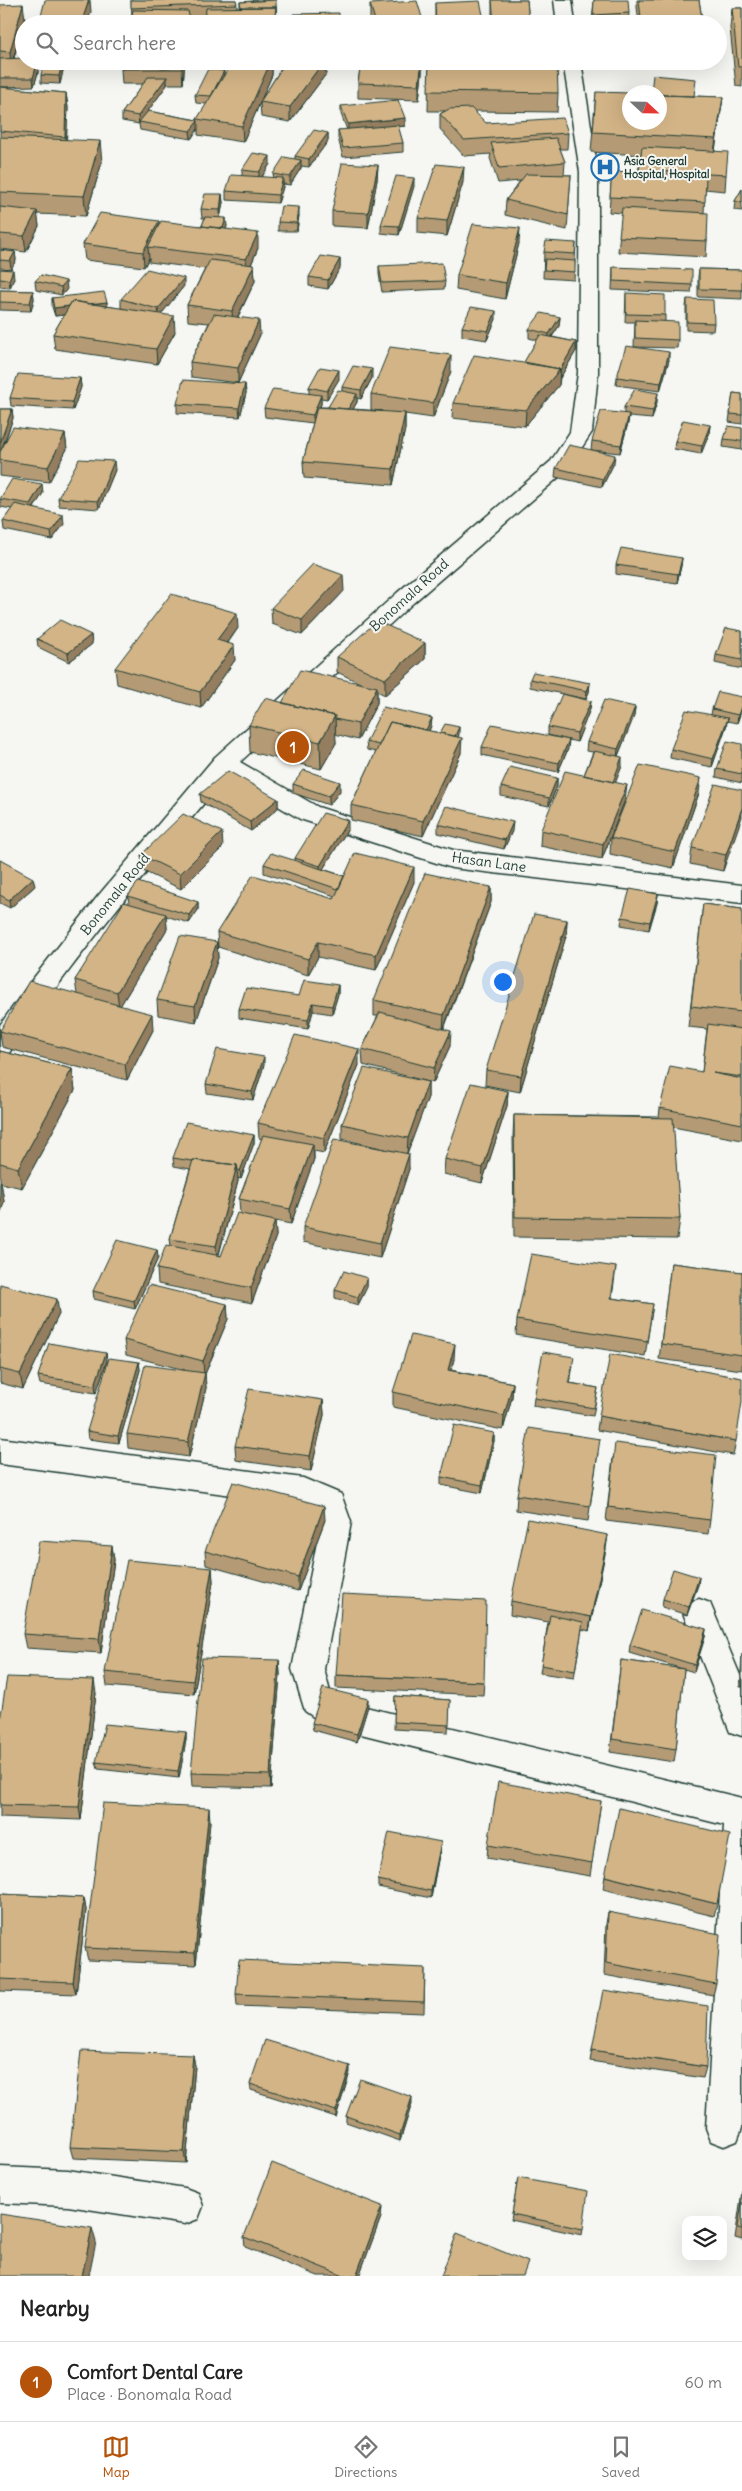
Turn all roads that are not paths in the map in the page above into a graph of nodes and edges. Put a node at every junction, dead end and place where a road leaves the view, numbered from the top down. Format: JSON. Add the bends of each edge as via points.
{"nodes":[{"id":1,"x":562,"y":0,"type":"edge"},
{"id":2,"x":564,"y":15,"type":"edge"},
{"id":3,"x":573,"y":70,"type":"edge"},
{"id":4,"x":224,"y":764,"type":"junction"},
{"id":5,"x":742,"y":894,"type":"edge"},
{"id":6,"x":0,"y":1046,"type":"edge"},
{"id":7,"x":0,"y":1451,"type":"edge"},
{"id":8,"x":699,"y":1613,"type":"dead end"},
{"id":9,"x":742,"y":1721,"type":"edge"},
{"id":10,"x":741,"y":1814,"type":"edge"},
{"id":11,"x":724,"y":2128,"type":"dead end"},
{"id":12,"x":0,"y":2185,"type":"edge"},
{"id":13,"x":185,"y":2206,"type":"dead end"}],
"edges":[{"from":1,"to":2,"type":"street"},
{"from":3,"to":4,"type":"street","name":"Bonomala Road","via":[[589,172],[588,373],[581,432],[559,465],[405,598]]},
{"from":4,"to":5,"type":"street","name":"Hasan Lane","via":[[309,812],[452,859]]},
{"from":4,"to":6,"type":"street","name":"Bonomala Road","via":[[107,902]]},
{"from":7,"to":10,"type":"street","via":[[303,1492],[330,1502],[336,1522],[308,1669],[316,1701],[337,1715]]},
{"from":8,"to":9,"type":"street"},
{"from":10,"to":11,"type":"street"},
{"from":12,"to":13,"type":"street","via":[[68,2188]]}]}
